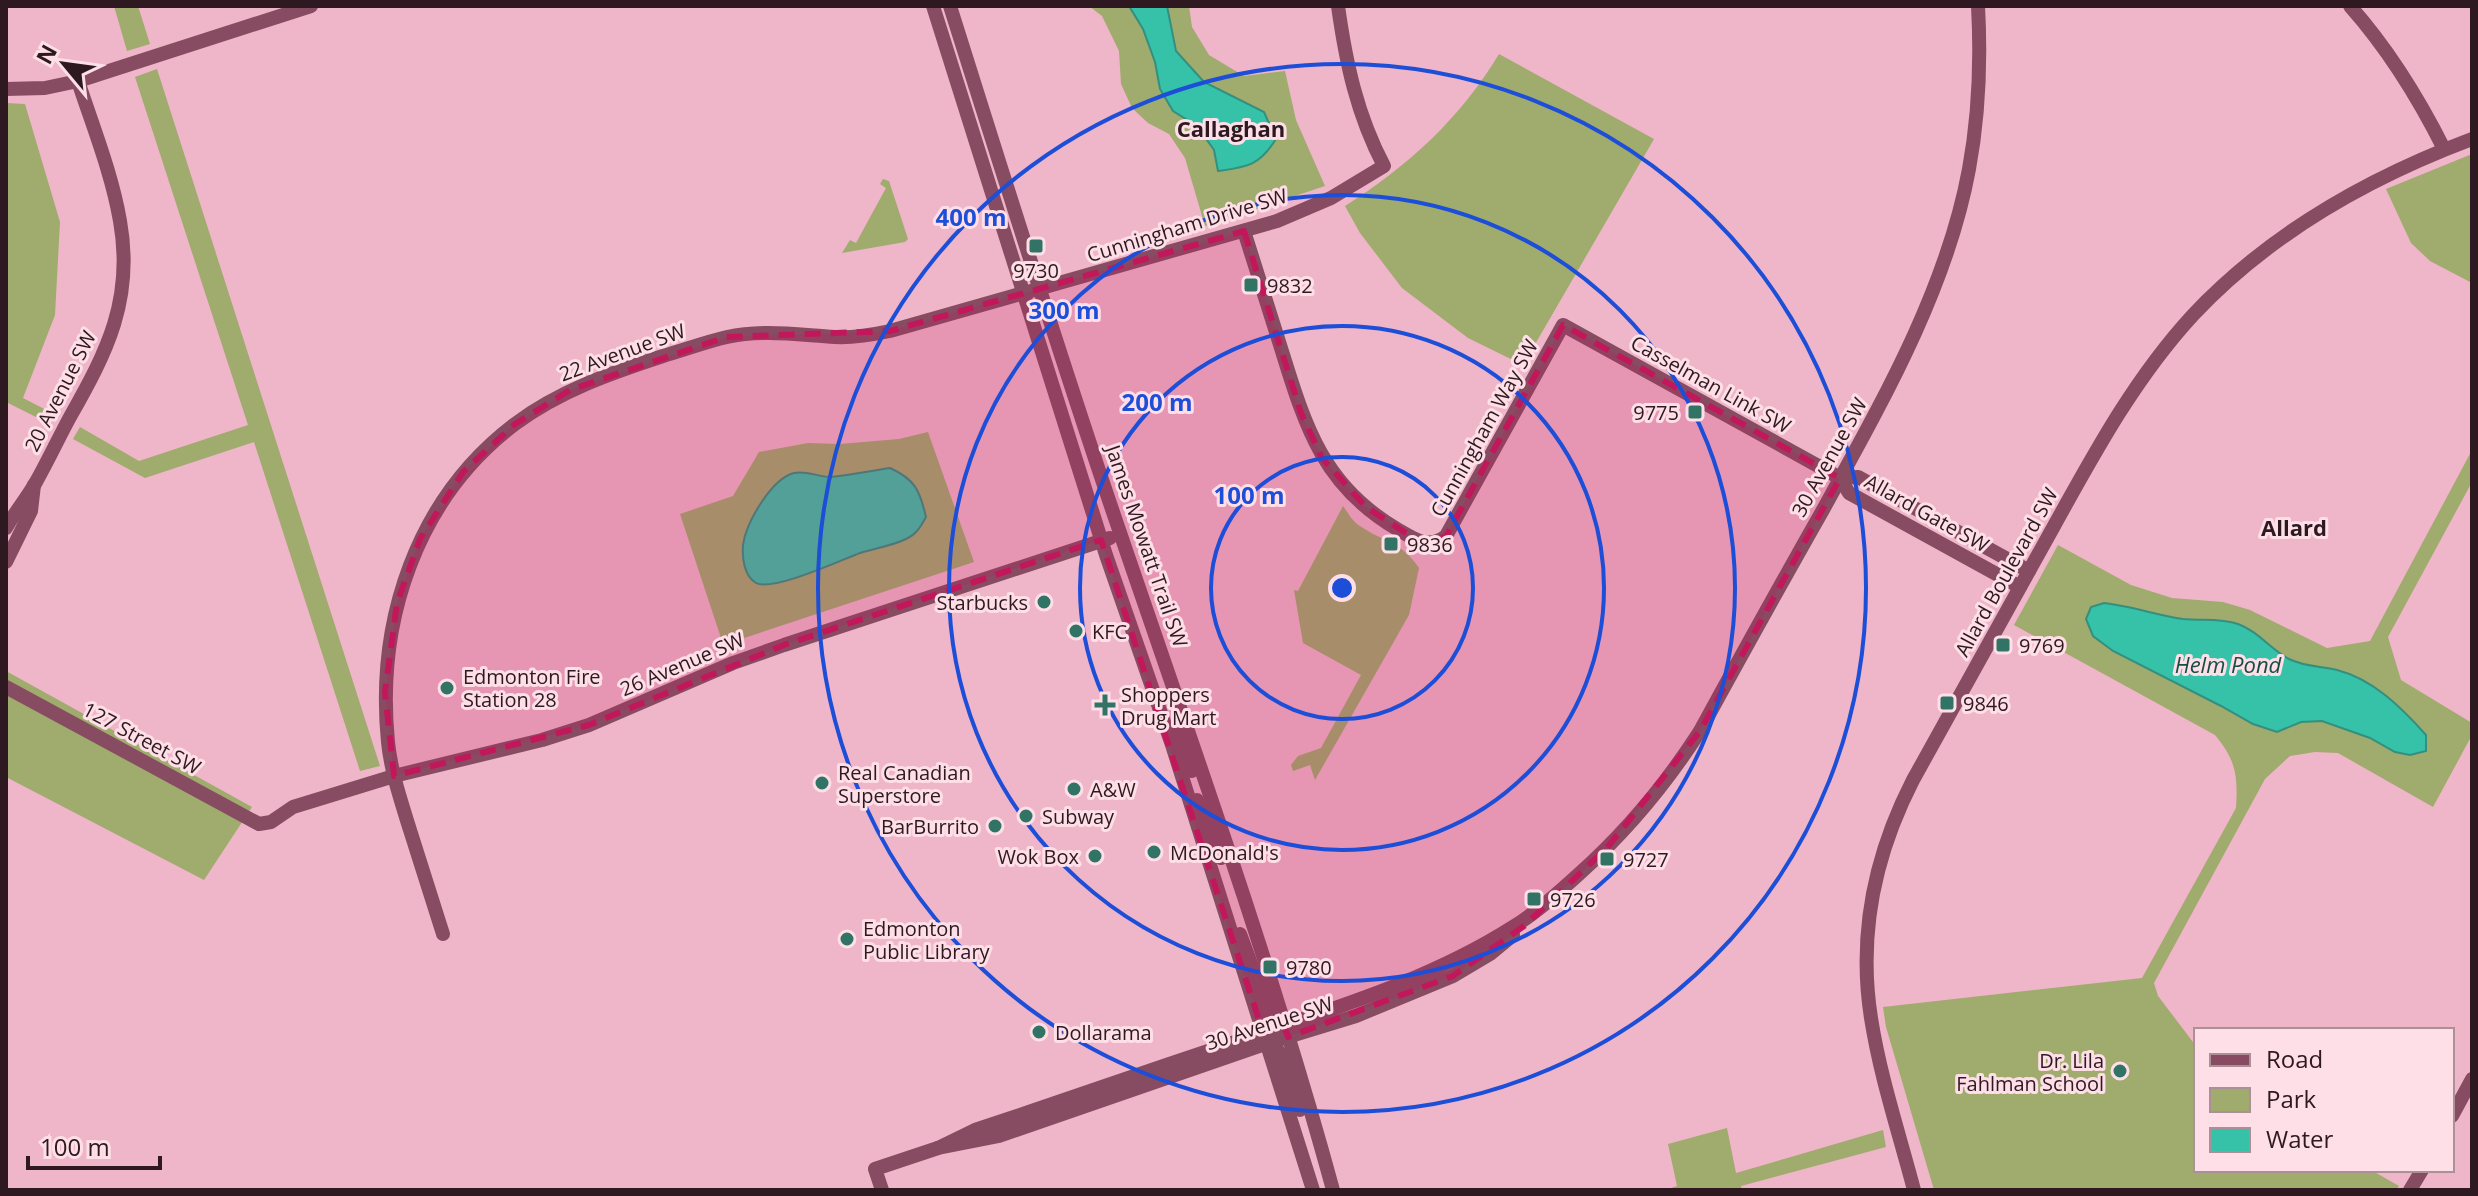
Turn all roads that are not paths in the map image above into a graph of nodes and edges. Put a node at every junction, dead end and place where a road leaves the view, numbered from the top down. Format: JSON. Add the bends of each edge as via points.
{"nodes":[{"id":1,"x":311,"y":6,"type":"edge"},
{"id":2,"x":933,"y":6,"type":"edge"},
{"id":3,"x":950,"y":6,"type":"edge"},
{"id":4,"x":1338,"y":6,"type":"edge"},
{"id":5,"x":1978,"y":6,"type":"edge"},
{"id":6,"x":2350,"y":6,"type":"edge"},
{"id":7,"x":78,"y":81,"type":"junction"},
{"id":8,"x":6,"y":89,"type":"edge"},
{"id":9,"x":2472,"y":139,"type":"edge"},
{"id":10,"x":2444,"y":149,"type":"junction"},
{"id":11,"x":1244,"y":231,"type":"junction"},
{"id":12,"x":1039,"y":289,"type":"junction"},
{"id":13,"x":1023,"y":294,"type":"junction"},
{"id":14,"x":1563,"y":325,"type":"joint"},
{"id":15,"x":1073,"y":451,"type":"junction"},
{"id":16,"x":1840,"y":478,"type":"junction"},
{"id":17,"x":34,"y":485,"type":"junction"},
{"id":18,"x":6,"y":528,"type":"edge"},
{"id":19,"x":1122,"y":535,"type":"junction"},
{"id":20,"x":1102,"y":541,"type":"junction"},
{"id":21,"x":6,"y":562,"type":"edge"},
{"id":22,"x":2029,"y":571,"type":"junction"},
{"id":23,"x":2020,"y":587,"type":"junction"},
{"id":24,"x":1141,"y":653,"type":"junction"},
{"id":25,"x":6,"y":687,"type":"edge"},
{"id":26,"x":394,"y":776,"type":"junction"},
{"id":27,"x":1206,"y":785,"type":"junction"},
{"id":28,"x":1186,"y":791,"type":"junction"},
{"id":29,"x":259,"y":824,"type":"joint"},
{"id":30,"x":1254,"y":932,"type":"junction"},
{"id":31,"x":443,"y":934,"type":"dead end"},
{"id":32,"x":1275,"y":1035,"type":"junction"},
{"id":33,"x":2472,"y":1079,"type":"edge"},
{"id":34,"x":2454,"y":1112,"type":"edge"},
{"id":35,"x":2421,"y":1172,"type":"edge"},
{"id":36,"x":882,"y":1190,"type":"edge"},
{"id":37,"x":1313,"y":1190,"type":"edge"},
{"id":38,"x":1333,"y":1190,"type":"edge"},
{"id":39,"x":1914,"y":1190,"type":"edge"},
{"id":40,"x":2410,"y":1190,"type":"edge"}],
"edges":[{"from":1,"to":7,"type":"street"},
{"from":2,"to":13,"type":"street","name":"James Mowatt Trail SW"},
{"from":3,"to":12,"type":"street","name":"James Mowatt Trail SW"},
{"from":4,"to":11,"type":"street","name":"Cunningham Drive SW","via":[[1359,111],[1384,166],[1316,205]]},
{"from":5,"to":16,"type":"street","name":"30 Avenue SW","via":[[1978,101],[1959,210],[1901,363]]},
{"from":6,"to":10,"type":"street","via":[[2406,77]]},
{"from":7,"to":8,"type":"street"},
{"from":7,"to":17,"type":"street","name":"20 Avenue SW","via":[[118,212],[123,283],[103,356]]},
{"from":9,"to":10,"type":"street","name":"Allard Boulevard SW"},
{"from":10,"to":22,"type":"street","name":"Allard Boulevard SW","via":[[2320,211],[2249,263],[2195,313],[2128,398]]},
{"from":11,"to":12,"type":"street","name":"Cunningham Drive SW"},
{"from":11,"to":14,"type":"street","name":"Cunningham Way SW","via":[[1301,413],[1322,458],[1366,507],[1423,543],[1446,536]]},
{"from":12,"to":13,"type":"street","name":"22 Avenue SW"},
{"from":12,"to":19,"type":"street","name":"James Mowatt Trail SW"},
{"from":13,"to":15,"type":"street","name":"James Mowatt Trail SW"},
{"from":13,"to":26,"type":"street","name":"22 Avenue SW","via":[[866,336],[761,332],[726,337],[621,369],[546,403],[515,424],[463,472],[426,528],[404,577],[386,675]]},
{"from":14,"to":16,"type":"street","name":"Casselman Link SW"},
{"from":15,"to":19,"type":"street","via":[[1089,473],[1108,524]]},
{"from":15,"to":20,"type":"street","name":"James Mowatt Trail SW"},
{"from":16,"to":22,"type":"street","name":"Allard Gate SW","via":[[1858,477]]},
{"from":16,"to":23,"type":"street","name":"Allard Gate SW","via":[[1849,493]]},
{"from":16,"to":32,"type":"street","name":"30 Avenue SW","via":[[1700,731],[1632,822],[1515,926],[1457,959]]},
{"from":17,"to":18,"type":"street","name":"20 Avenue SW"},
{"from":17,"to":21,"type":"street","name":"20 Avenue SW","via":[[31,511]]},
{"from":19,"to":20,"type":"street","name":"26 Avenue SW"},
{"from":19,"to":27,"type":"street","name":"James Mowatt Trail SW"},
{"from":20,"to":24,"type":"street","name":"James Mowatt Trail SW"},
{"from":20,"to":26,"type":"street","name":"26 Avenue SW","via":[[733,663],[589,725]]},
{"from":22,"to":23,"type":"street","name":"Allard Boulevard SW"},
{"from":23,"to":39,"type":"street","name":"Allard Boulevard SW","via":[[1904,797],[1872,898],[1866,961],[1870,1016]]},
{"from":24,"to":27,"type":"street","via":[[1194,775]]},
{"from":24,"to":28,"type":"street","name":"James Mowatt Trail SW"},
{"from":25,"to":29,"type":"street","name":"127 Street SW"},
{"from":26,"to":29,"type":"street","name":"26 Avenue SW","via":[[293,807]]},
{"from":26,"to":31,"type":"street","name":"22 Avenue SW"},
{"from":27,"to":30,"type":"street","name":"James Mowatt Trail SW"},
{"from":28,"to":30,"type":"street","via":[[1197,799]]},
{"from":28,"to":32,"type":"street","name":"James Mowatt Trail SW","via":[[1218,895]]},
{"from":30,"to":32,"type":"street","name":"James Mowatt Trail SW"},
{"from":32,"to":36,"type":"street","name":"30 Avenue SW","via":[[975,1130],[875,1169]]},
{"from":32,"to":37,"type":"street","name":"James Mowatt Trail SW"},
{"from":32,"to":38,"type":"street","name":"James Mowatt Trail SW"},
{"from":33,"to":34,"type":"street"},
{"from":35,"to":40,"type":"street"}]}
